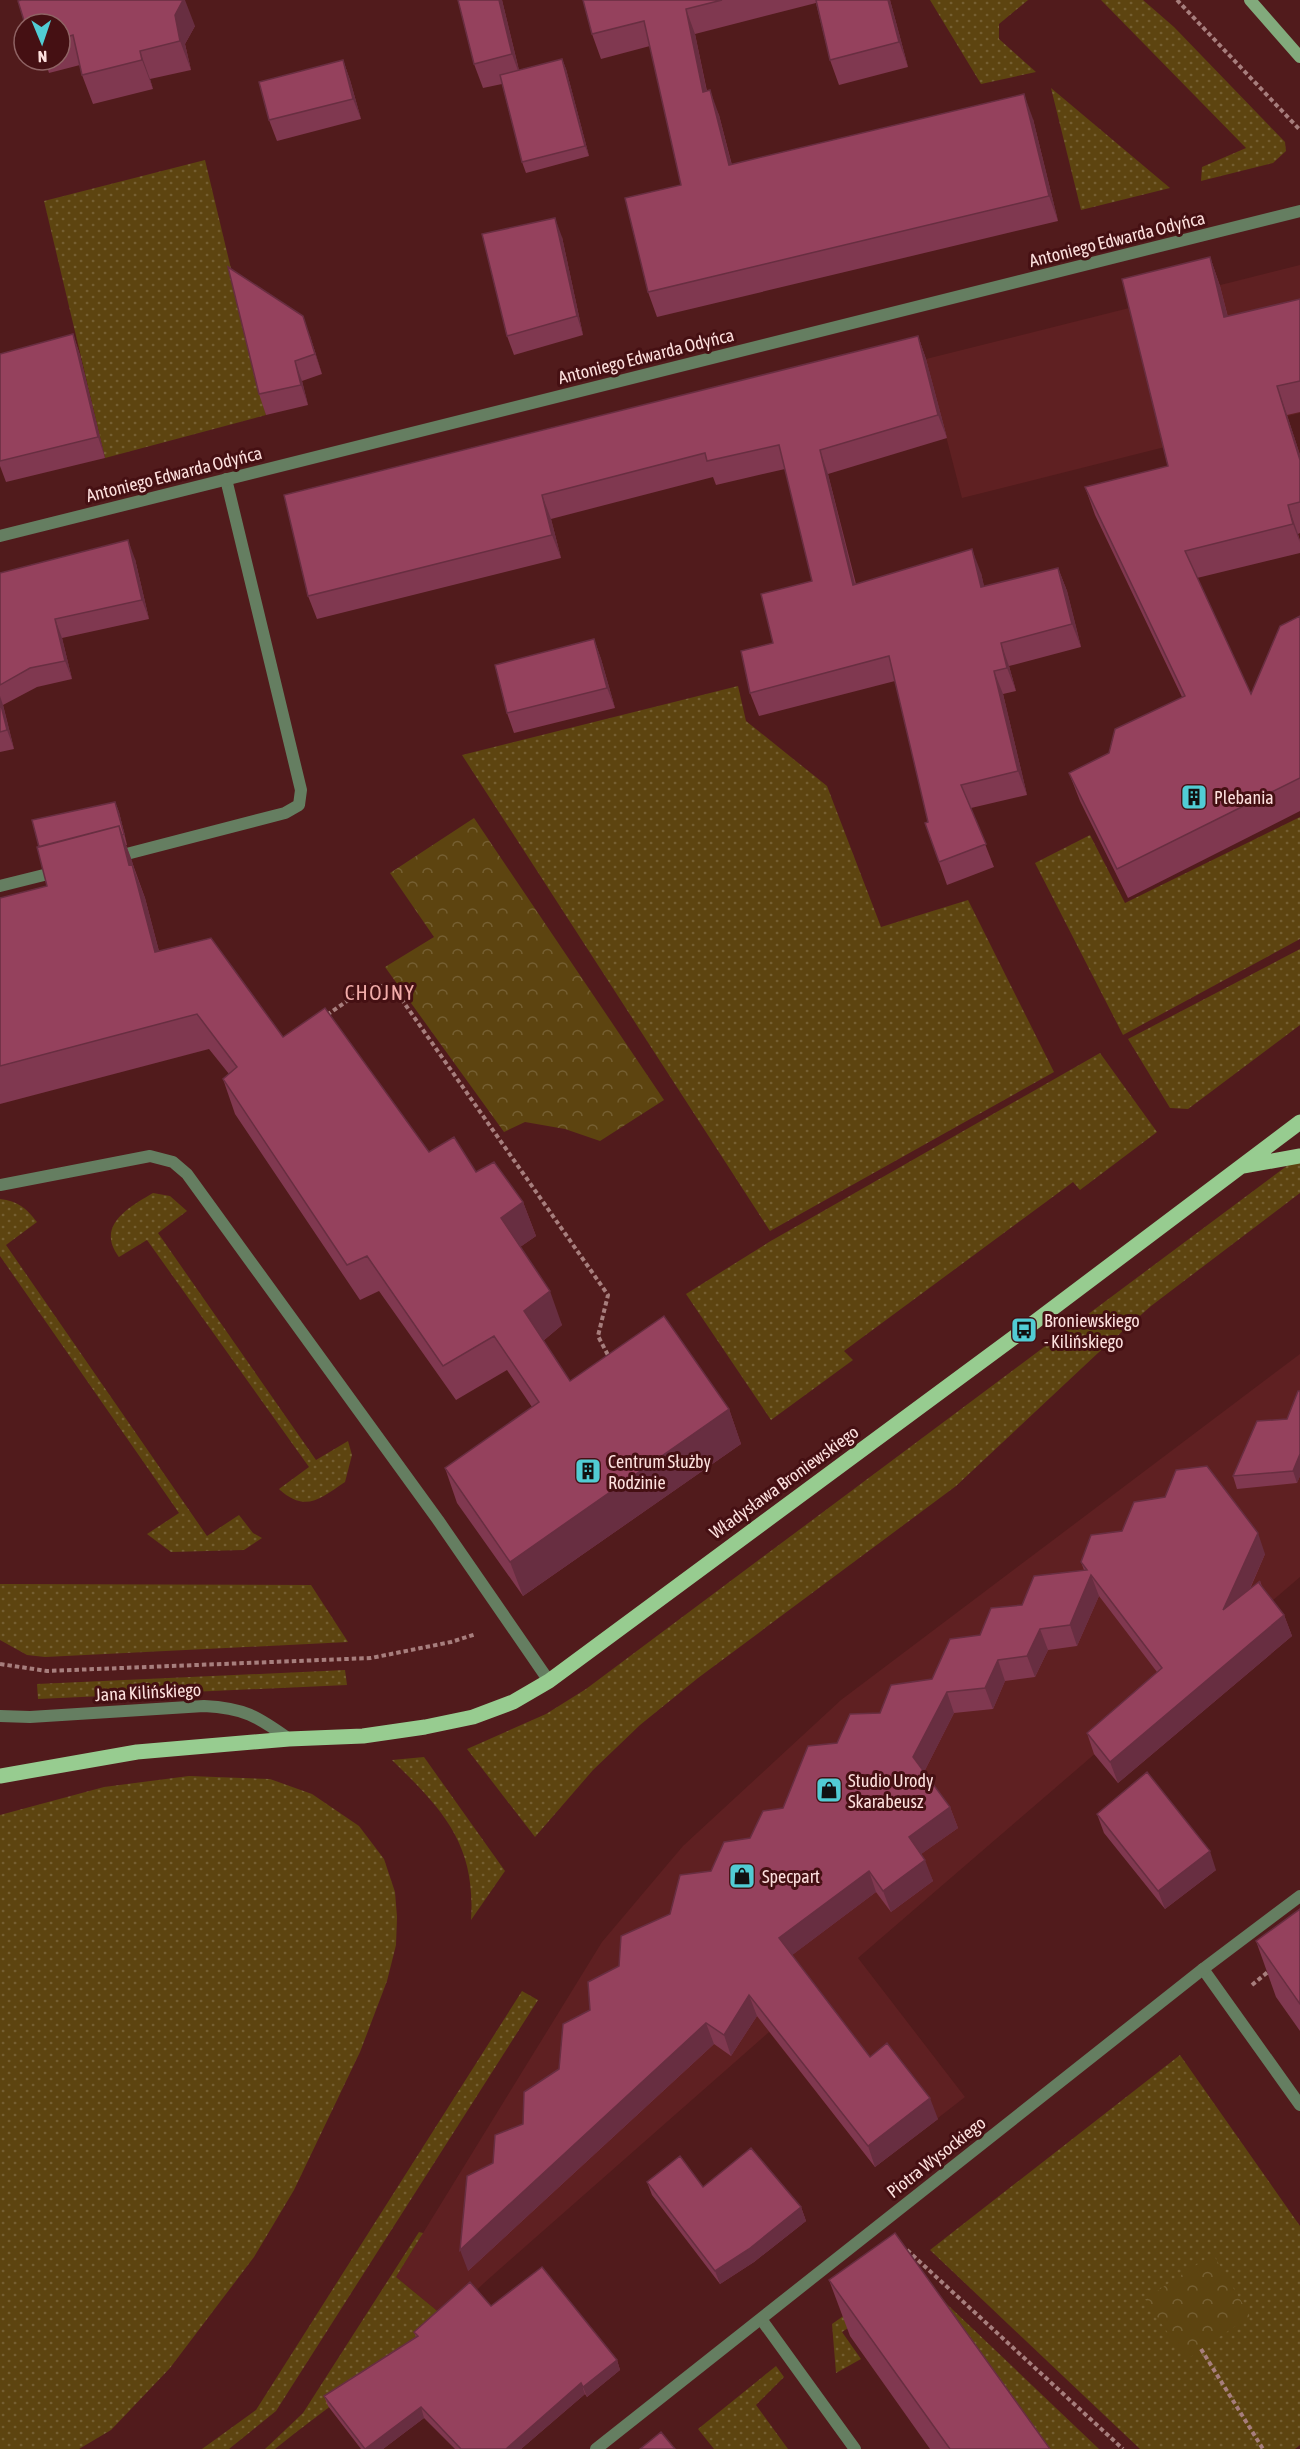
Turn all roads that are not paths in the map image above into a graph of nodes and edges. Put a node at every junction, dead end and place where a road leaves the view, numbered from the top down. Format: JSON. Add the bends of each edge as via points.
{"nodes":[{"id":1,"x":1250,"y":0,"type":"edge"},
{"id":2,"x":1300,"y":57,"type":"edge"},
{"id":3,"x":1300,"y":211,"type":"edge"},
{"id":4,"x":226,"y":479,"type":"junction"},
{"id":5,"x":0,"y":536,"type":"edge"},
{"id":6,"x":103,"y":860,"type":"edge"},
{"id":7,"x":68,"y":869,"type":"edge"},
{"id":8,"x":0,"y":886,"type":"edge"},
{"id":9,"x":1300,"y":1122,"type":"edge"},
{"id":10,"x":1300,"y":1156,"type":"edge"},
{"id":11,"x":1240,"y":1167,"type":"junction"},
{"id":12,"x":0,"y":1185,"type":"edge"},
{"id":13,"x":549,"y":1681,"type":"junction"},
{"id":14,"x":0,"y":1716,"type":"edge"},
{"id":15,"x":290,"y":1739,"type":"junction"},
{"id":16,"x":0,"y":1776,"type":"edge"},
{"id":17,"x":1300,"y":1896,"type":"edge"},
{"id":18,"x":1203,"y":1969,"type":"junction"},
{"id":19,"x":1300,"y":2105,"type":"edge"},
{"id":20,"x":761,"y":2319,"type":"junction"},
{"id":21,"x":596,"y":2449,"type":"edge"},
{"id":22,"x":855,"y":2449,"type":"edge"}],
"edges":[{"from":1,"to":2,"type":"main road"},
{"from":3,"to":4,"type":"street","name":"Antoniego Edwarda Odyńca"},
{"from":4,"to":5,"type":"street","name":"Antoniego Edwarda Odyńca"},
{"from":4,"to":6,"type":"street","via":[[301,790],[299,805],[285,813]]},
{"from":7,"to":8,"type":"street"},
{"from":9,"to":11,"type":"main road","name":"Władysława Broniewskiego"},
{"from":10,"to":11,"type":"main road","name":"Władysława Broniewskiego"},
{"from":11,"to":13,"type":"main road","name":"Władysława Broniewskiego"},
{"from":12,"to":13,"type":"street","via":[[150,1156],[173,1162],[187,1174]]},
{"from":13,"to":15,"type":"main road","name":"Władysława Broniewskiego","via":[[513,1702],[473,1717],[363,1736]]},
{"from":14,"to":15,"type":"street","name":"Jana Kilińskiego","via":[[231,1708],[258,1717]]},
{"from":15,"to":16,"type":"main road","name":"Władysława Broniewskiego","via":[[137,1752]]},
{"from":17,"to":18,"type":"street","name":"Piotra Wysockiego"},
{"from":18,"to":19,"type":"street"},
{"from":18,"to":20,"type":"street","name":"Piotra Wysockiego"},
{"from":20,"to":21,"type":"street","name":"Piotra Wysockiego"},
{"from":20,"to":22,"type":"street"}]}
